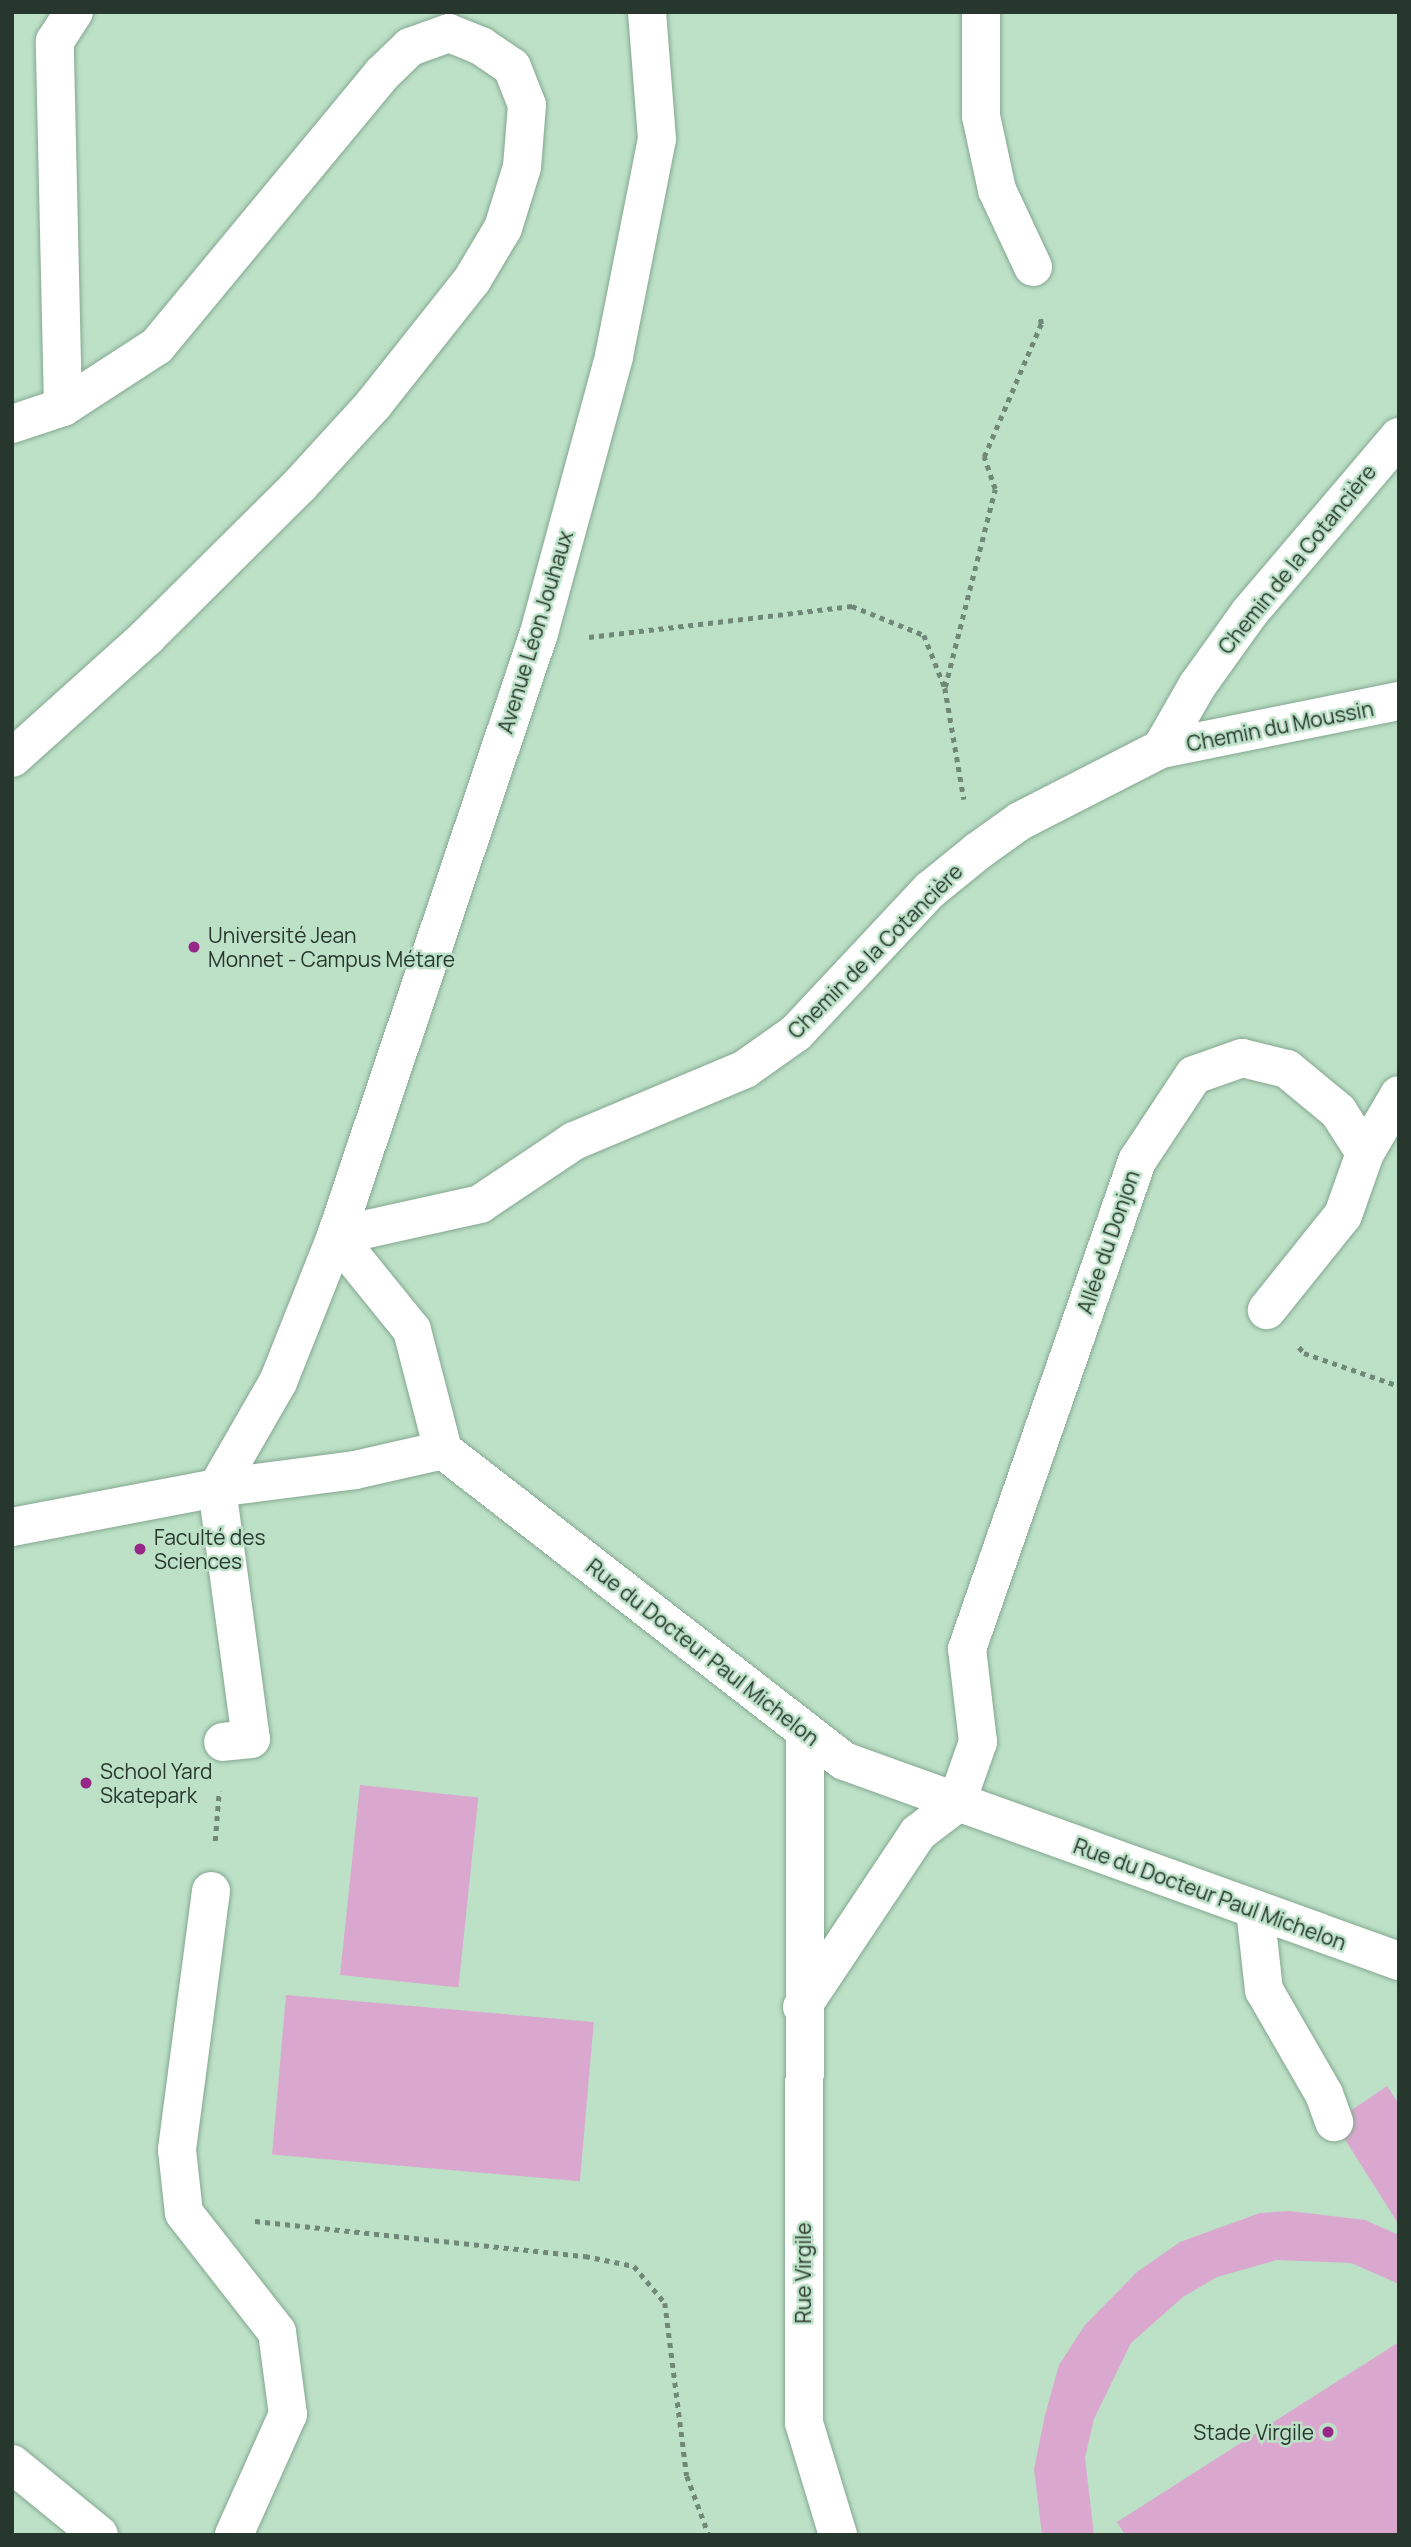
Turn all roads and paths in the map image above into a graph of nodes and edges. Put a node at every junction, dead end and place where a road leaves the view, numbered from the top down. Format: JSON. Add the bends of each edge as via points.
{"nodes":[{"id":1,"x":74,"y":12,"type":"edge"},
{"id":2,"x":647,"y":12,"type":"edge"},
{"id":3,"x":981,"y":12,"type":"edge"},
{"id":4,"x":1033,"y":267,"type":"joint"},
{"id":5,"x":63,"y":407,"type":"junction"},
{"id":6,"x":12,"y":424,"type":"edge"},
{"id":7,"x":1399,"y":437,"type":"edge"},
{"id":8,"x":539,"y":632,"type":"junction"},
{"id":9,"x":944,"y":688,"type":"junction"},
{"id":10,"x":1399,"y":701,"type":"edge"},
{"id":11,"x":1161,"y":749,"type":"junction"},
{"id":12,"x":12,"y":758,"type":"edge"},
{"id":13,"x":965,"y":804,"type":"dead end"},
{"id":14,"x":1399,"y":1095,"type":"edge"},
{"id":15,"x":1365,"y":1153,"type":"junction"},
{"id":16,"x":336,"y":1236,"type":"junction"},
{"id":17,"x":1267,"y":1310,"type":"joint"},
{"id":18,"x":1399,"y":1386,"type":"edge"},
{"id":19,"x":443,"y":1450,"type":"junction"},
{"id":20,"x":217,"y":1488,"type":"junction"},
{"id":21,"x":12,"y":1527,"type":"edge"},
{"id":22,"x":805,"y":1732,"type":"junction"},
{"id":23,"x":223,"y":1742,"type":"joint"},
{"id":24,"x":956,"y":1804,"type":"junction"},
{"id":25,"x":211,"y":1891,"type":"joint"},
{"id":26,"x":1255,"y":1910,"type":"junction"},
{"id":27,"x":1399,"y":1961,"type":"edge"},
{"id":28,"x":802,"y":2007,"type":"junction"},
{"id":29,"x":1334,"y":2122,"type":"dead end"},
{"id":30,"x":184,"y":2213,"type":"junction"},
{"id":31,"x":12,"y":2464,"type":"edge"},
{"id":32,"x":99,"y":2535,"type":"edge"},
{"id":33,"x":234,"y":2535,"type":"edge"},
{"id":34,"x":709,"y":2535,"type":"edge"},
{"id":35,"x":838,"y":2535,"type":"edge"}],
"edges":[{"from":1,"to":5,"type":"street","via":[[55,41]]},
{"from":2,"to":8,"type":"street","name":"Avenue Léon Jouhaux","via":[[657,139],[614,356]]},
{"from":3,"to":4,"type":"street","via":[[981,116],[997,190]]},
{"from":4,"to":9,"type":"path","via":[[1041,324],[984,457],[995,489]]},
{"from":5,"to":6,"type":"street"},
{"from":5,"to":12,"type":"street","via":[[157,346],[382,74],[410,47],[449,33],[481,46],[512,67],[527,104],[522,167],[503,228],[472,280],[373,405],[300,485],[148,637]]},
{"from":7,"to":11,"type":"street","name":"Chemin de la Cotancière","via":[[1250,612],[1197,686]]},
{"from":8,"to":9,"type":"path","via":[[595,638],[852,606],[924,635]]},
{"from":8,"to":16,"type":"street","name":"Avenue Léon Jouhaux"},
{"from":9,"to":13,"type":"path"},
{"from":10,"to":11,"type":"street","name":"Chemin du Moussin"},
{"from":11,"to":16,"type":"street","name":"Chemin de la Cotancière","via":[[1020,821],[978,851],[930,890],[796,1033],[744,1069],[574,1141],[480,1203]]},
{"from":14,"to":15,"type":"street"},
{"from":15,"to":17,"type":"street","via":[[1343,1215]]},
{"from":15,"to":24,"type":"street","name":"Allée du Donjon","via":[[1338,1111],[1287,1069],[1242,1058],[1194,1075],[1137,1161],[967,1649],[978,1742]]},
{"from":16,"to":19,"type":"street","via":[[412,1330]]},
{"from":16,"to":20,"type":"street","name":"Avenue Léon Jouhaux","via":[[278,1382]]},
{"from":17,"to":18,"type":"path","via":[[1304,1353]]},
{"from":19,"to":20,"type":"street","via":[[355,1470]]},
{"from":19,"to":22,"type":"street","name":"Rue du Docteur Paul Michelon"},
{"from":20,"to":21,"type":"street"},
{"from":20,"to":23,"type":"street","via":[[251,1739]]},
{"from":22,"to":24,"type":"street","name":"Rue du Docteur Paul Michelon","via":[[844,1762]]},
{"from":22,"to":28,"type":"street","name":"Rue Virgile"},
{"from":23,"to":25,"type":"path"},
{"from":24,"to":26,"type":"street","name":"Rue du Docteur Paul Michelon"},
{"from":24,"to":28,"type":"street","via":[[918,1833]]},
{"from":25,"to":30,"type":"street","via":[[177,2150]]},
{"from":26,"to":27,"type":"street","name":"Rue du Docteur Paul Michelon"},
{"from":26,"to":29,"type":"street","via":[[1264,1990],[1324,2094]]},
{"from":28,"to":35,"type":"street","name":"Rue Virgile","via":[[804,2423]]},
{"from":30,"to":33,"type":"street","via":[[277,2332],[288,2414]]},
{"from":30,"to":34,"type":"path","via":[[585,2256],[634,2266],[665,2303],[687,2476]]},
{"from":31,"to":32,"type":"street"}]}
